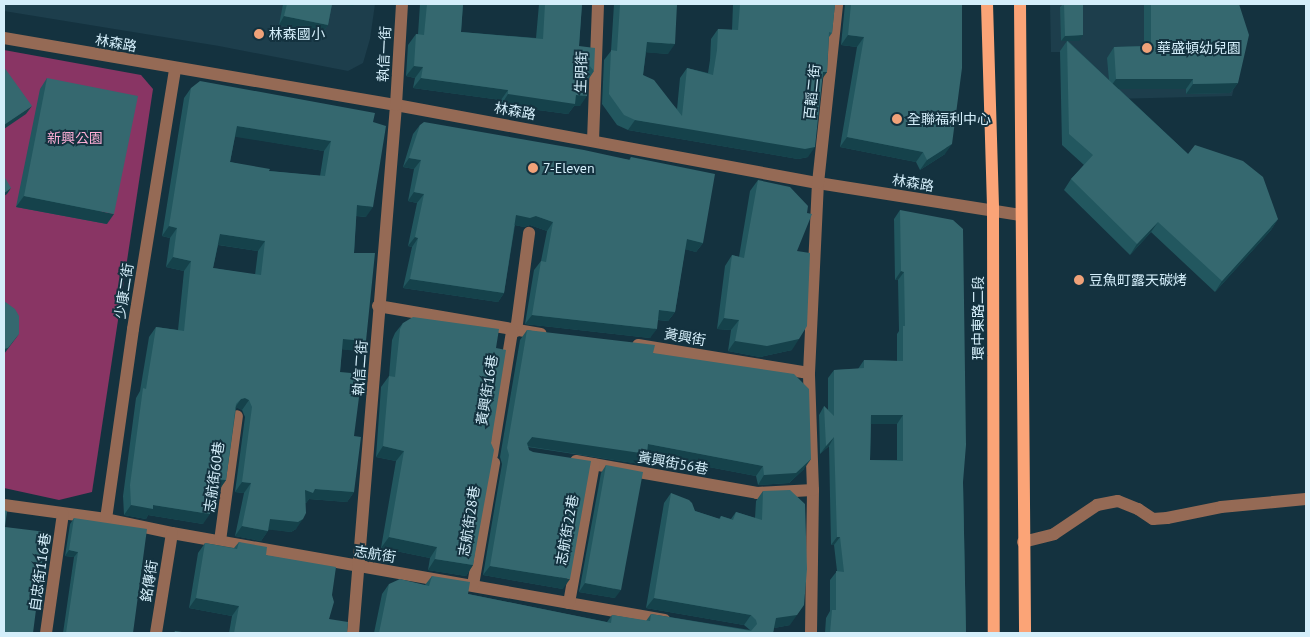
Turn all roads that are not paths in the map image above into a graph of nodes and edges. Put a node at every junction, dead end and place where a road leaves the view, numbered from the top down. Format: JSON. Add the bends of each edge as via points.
{"nodes":[{"id":1,"x":402,"y":4,"type":"edge"},
{"id":2,"x":598,"y":4,"type":"edge"},
{"id":3,"x":837,"y":4,"type":"edge"},
{"id":4,"x":987,"y":4,"type":"edge"},
{"id":5,"x":1020,"y":4,"type":"edge"},
{"id":6,"x":4,"y":38,"type":"edge"},
{"id":7,"x":175,"y":69,"type":"junction"},
{"id":8,"x":396,"y":105,"type":"junction"},
{"id":9,"x":593,"y":141,"type":"junction"},
{"id":10,"x":818,"y":183,"type":"junction"},
{"id":11,"x":992,"y":210,"type":"junction"},
{"id":12,"x":1020,"y":215,"type":"junction"},
{"id":13,"x":529,"y":232,"type":"edge"},
{"id":14,"x":378,"y":306,"type":"junction"},
{"id":15,"x":514,"y":331,"type":"junction"},
{"id":16,"x":556,"y":336,"type":"edge"},
{"id":17,"x":624,"y":344,"type":"edge"},
{"id":18,"x":809,"y":373,"type":"junction"},
{"id":19,"x":237,"y":416,"type":"edge"},
{"id":20,"x":493,"y":459,"type":"joint"},
{"id":21,"x":566,"y":460,"type":"edge"},
{"id":22,"x":594,"y":464,"type":"junction"},
{"id":23,"x":813,"y":490,"type":"junction"},
{"id":24,"x":1306,"y":499,"type":"edge"},
{"id":25,"x":4,"y":505,"type":"edge"},
{"id":26,"x":63,"y":514,"type":"junction"},
{"id":27,"x":106,"y":519,"type":"junction"},
{"id":28,"x":172,"y":533,"type":"junction"},
{"id":29,"x":220,"y":542,"type":"junction"},
{"id":30,"x":1023,"y":542,"type":"junction"},
{"id":31,"x":357,"y":567,"type":"junction"},
{"id":32,"x":473,"y":585,"type":"junction"},
{"id":33,"x":569,"y":602,"type":"junction"},
{"id":34,"x":673,"y":622,"type":"edge"},
{"id":35,"x":46,"y":633,"type":"edge"},
{"id":36,"x":156,"y":633,"type":"edge"},
{"id":37,"x":353,"y":633,"type":"edge"},
{"id":38,"x":811,"y":633,"type":"edge"},
{"id":39,"x":994,"y":633,"type":"edge"},
{"id":40,"x":1025,"y":633,"type":"edge"}],
"edges":[{"from":1,"to":8,"type":"street","name":"執信一街"},
{"from":2,"to":9,"type":"street","name":"生明街"},
{"from":3,"to":10,"type":"street","name":"百韜二街"},
{"from":4,"to":11,"type":"main road","name":"環中東路二段"},
{"from":5,"to":12,"type":"main road"},
{"from":6,"to":7,"type":"street","name":"林森路"},
{"from":7,"to":8,"type":"street","name":"林森路"},
{"from":7,"to":27,"type":"street","name":"少康二街"},
{"from":8,"to":9,"type":"street","name":"林森路"},
{"from":8,"to":14,"type":"street","name":"執信二街"},
{"from":9,"to":10,"type":"street","name":"林森路"},
{"from":10,"to":11,"type":"street","name":"林森路"},
{"from":10,"to":18,"type":"street"},
{"from":11,"to":12,"type":"street","name":"林森路"},
{"from":11,"to":39,"type":"main road","name":"環中東路二段"},
{"from":12,"to":30,"type":"main road"},
{"from":13,"to":15,"type":"street","name":"黃興街16巷"},
{"from":14,"to":15,"type":"street"},
{"from":14,"to":31,"type":"street","name":"執信二街","via":[[374,387]]},
{"from":15,"to":16,"type":"street"},
{"from":15,"to":20,"type":"street","name":"黃興街16巷"},
{"from":17,"to":18,"type":"street","name":"黃興街"},
{"from":18,"to":23,"type":"street"},
{"from":19,"to":29,"type":"street","name":"志航街60巷"},
{"from":20,"to":32,"type":"street","name":"志航街28巷"},
{"from":21,"to":22,"type":"street","name":"黃興街56巷"},
{"from":22,"to":23,"type":"street","name":"黃興街56巷","via":[[757,494]]},
{"from":22,"to":33,"type":"street","name":"志航街22巷"},
{"from":23,"to":38,"type":"street"},
{"from":24,"to":30,"type":"street","via":[[1221,507],[1153,519],[1118,501],[1097,504],[1054,534]]},
{"from":25,"to":26,"type":"street","name":"志航街"},
{"from":26,"to":27,"type":"street","name":"志航街"},
{"from":26,"to":35,"type":"street","name":"自忠街116巷"},
{"from":27,"to":28,"type":"street","name":"志航街"},
{"from":28,"to":29,"type":"street","name":"志航街"},
{"from":28,"to":36,"type":"street","name":"銘傳街"},
{"from":29,"to":31,"type":"street","name":"志航街"},
{"from":30,"to":40,"type":"main road"},
{"from":31,"to":32,"type":"street","name":"志航街"},
{"from":31,"to":37,"type":"street","name":"執信二街"},
{"from":32,"to":33,"type":"street","name":"志航街"},
{"from":33,"to":34,"type":"street","name":"志航街"}]}
